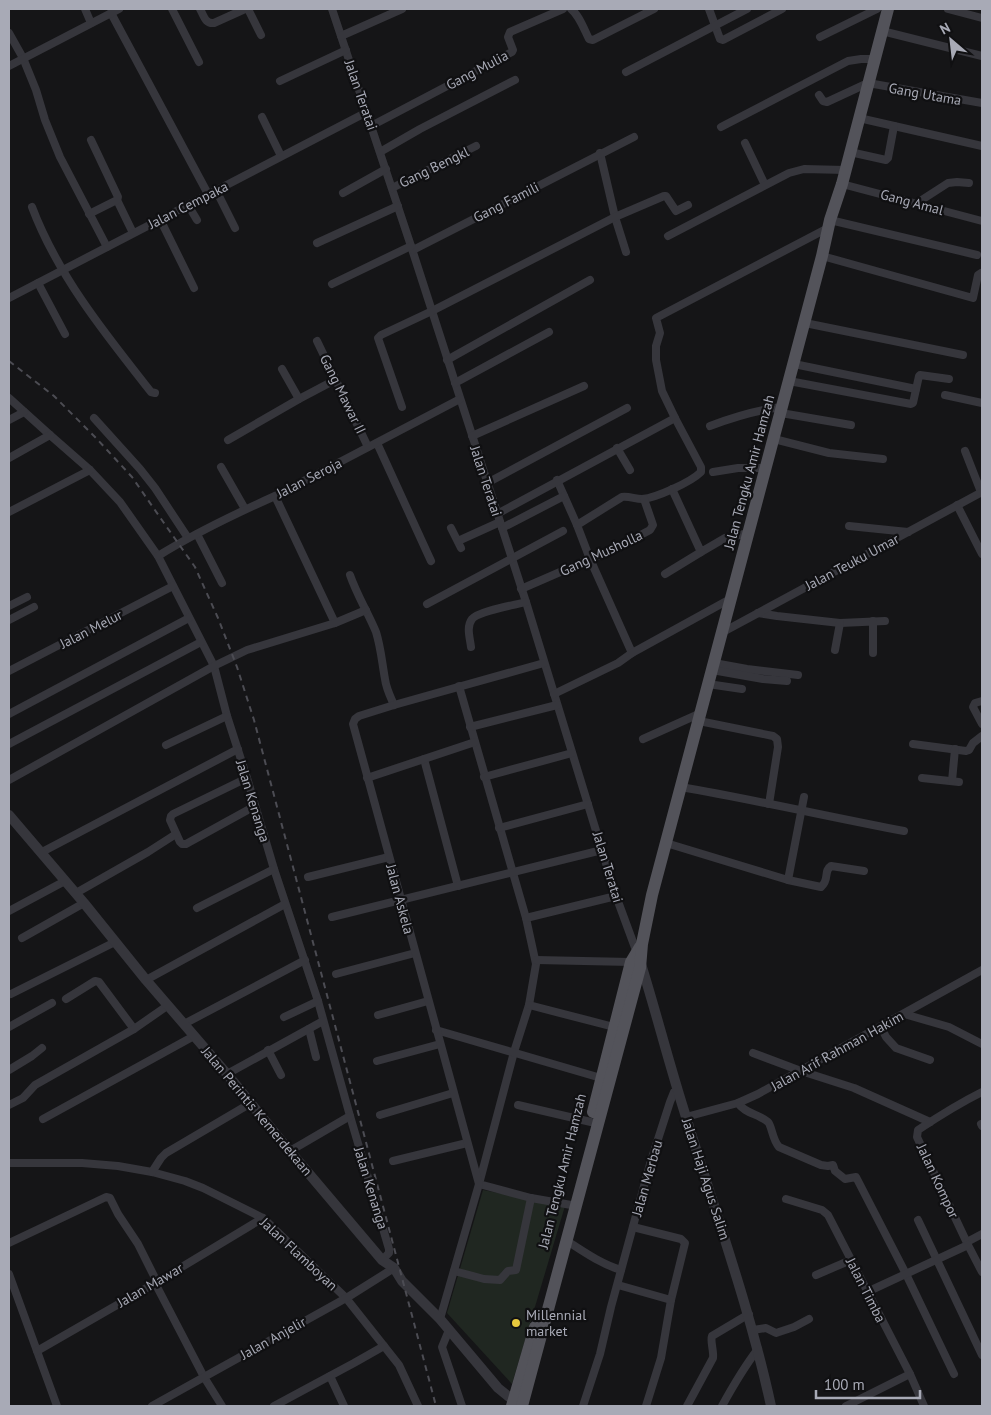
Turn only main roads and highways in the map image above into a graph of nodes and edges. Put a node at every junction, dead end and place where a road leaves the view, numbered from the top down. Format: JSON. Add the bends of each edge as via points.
{"nodes":[{"id":1,"x":888,"y":9,"type":"edge"},
{"id":2,"x":638,"y":956,"type":"junction"},
{"id":3,"x":573,"y":1205,"type":"junction"},
{"id":4,"x":521,"y":1404,"type":"edge"}],
"edges":[{"from":1,"to":2,"type":"main road","name":"Jalan Tengku Amir Hamzah"},
{"from":2,"to":3,"type":"main road","name":"Jalan Tengku Amir Hamzah"},
{"from":2,"to":3,"type":"main road","name":"Jalan Tengku Amir Hamzah","via":[[614,1027]]},
{"from":3,"to":4,"type":"main road","name":"Jalan Tengku Amir Hamzah"},
{"from":3,"to":4,"type":"main road","name":"Jalan Tengku Amir Hamzah","via":[[567,1242]]}]}
